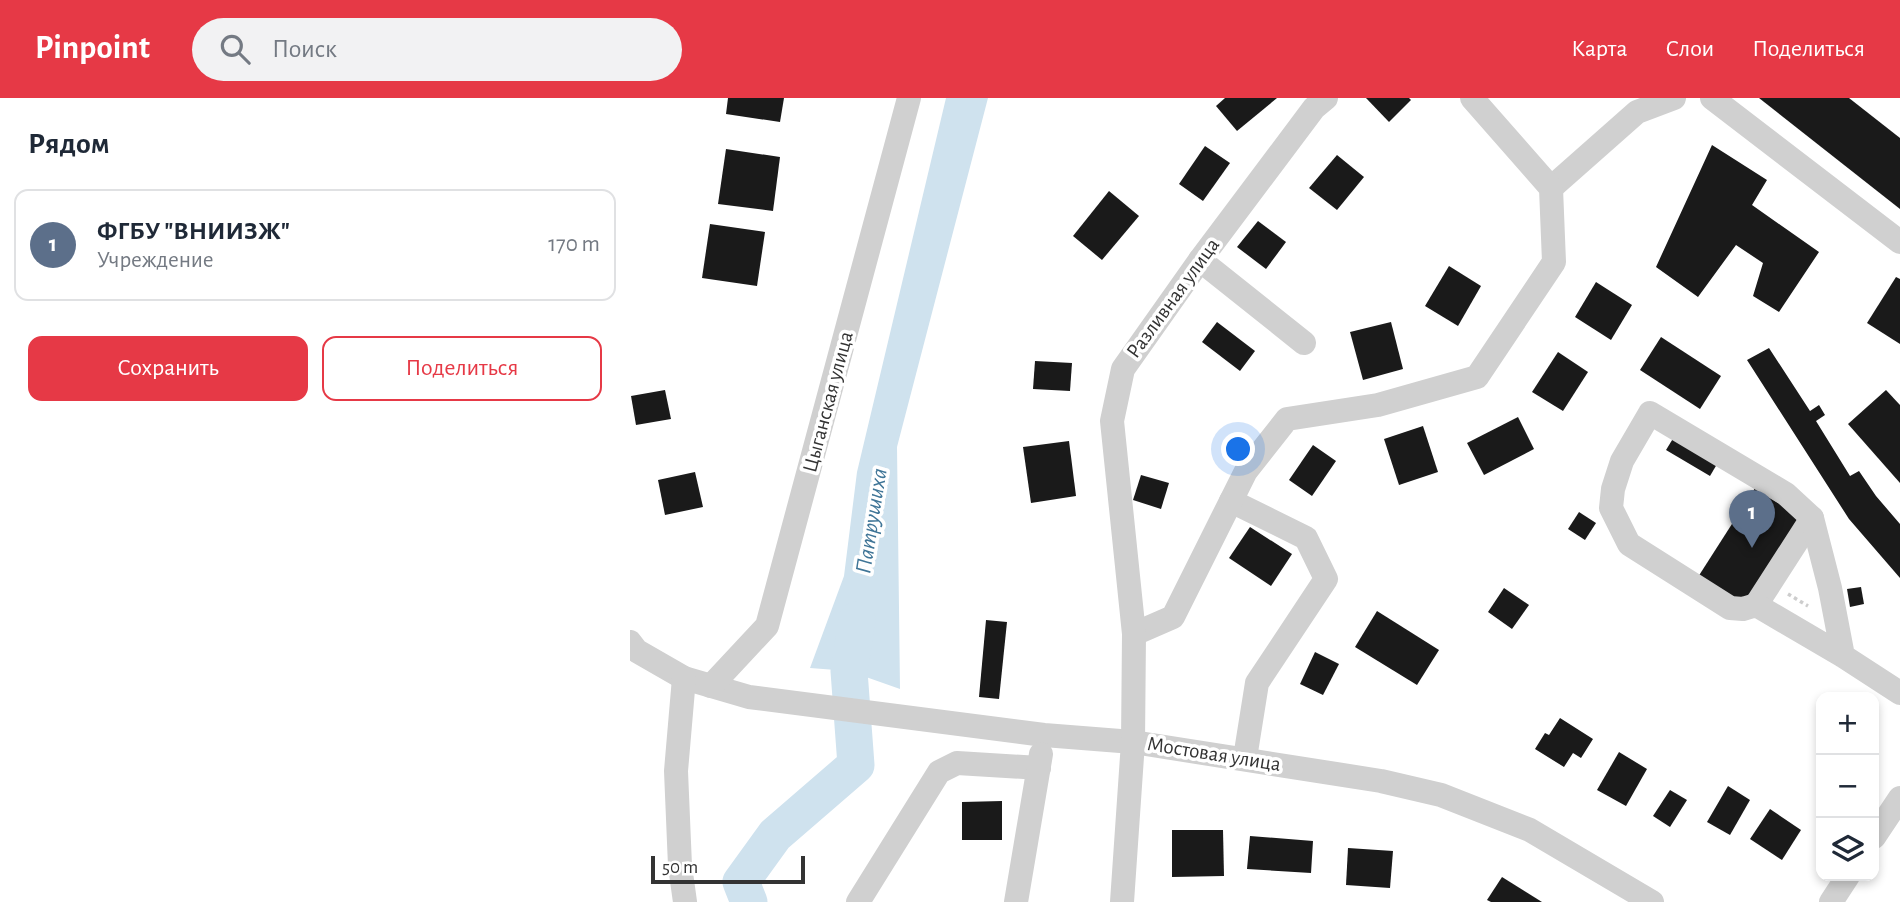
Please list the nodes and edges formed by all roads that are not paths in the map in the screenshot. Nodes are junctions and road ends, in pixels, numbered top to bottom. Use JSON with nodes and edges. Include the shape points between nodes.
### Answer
{"nodes":[{"id":1,"x":909,"y":98,"type":"edge"},
{"id":2,"x":1325,"y":98,"type":"edge"},
{"id":3,"x":1472,"y":98,"type":"edge"},
{"id":4,"x":1674,"y":98,"type":"edge"},
{"id":5,"x":1712,"y":98,"type":"edge"},
{"id":6,"x":1551,"y":188,"type":"junction"},
{"id":7,"x":1900,"y":242,"type":"edge"},
{"id":8,"x":1200,"y":260,"type":"junction"},
{"id":9,"x":1304,"y":343,"type":"dead end"},
{"id":10,"x":1231,"y":501,"type":"junction"},
{"id":11,"x":1812,"y":518,"type":"junction"},
{"id":12,"x":1756,"y":605,"type":"junction"},
{"id":13,"x":1134,"y":634,"type":"junction"},
{"id":14,"x":630,"y":642,"type":"edge"},
{"id":15,"x":1843,"y":656,"type":"junction"},
{"id":16,"x":684,"y":678,"type":"junction"},
{"id":17,"x":711,"y":686,"type":"junction"},
{"id":18,"x":1900,"y":694,"type":"edge"},
{"id":19,"x":1044,"y":735,"type":"junction"},
{"id":20,"x":1133,"y":742,"type":"junction"},
{"id":21,"x":1245,"y":758,"type":"junction"},
{"id":22,"x":1039,"y":768,"type":"junction"},
{"id":23,"x":1900,"y":798,"type":"edge"},
{"id":24,"x":1879,"y":830,"type":"edge"},
{"id":25,"x":1845,"y":881,"type":"edge"},
{"id":26,"x":685,"y":902,"type":"edge"},
{"id":27,"x":858,"y":902,"type":"edge"},
{"id":28,"x":1016,"y":902,"type":"edge"},
{"id":29,"x":1122,"y":902,"type":"edge"},
{"id":30,"x":1652,"y":902,"type":"edge"},
{"id":31,"x":1831,"y":902,"type":"edge"}],
"edges":[{"from":1,"to":17,"type":"street","name":"Цыганская улица","via":[[767,625]]},
{"from":2,"to":8,"type":"street","name":"Разливная улица"},
{"from":3,"to":6,"type":"street"},
{"from":4,"to":6,"type":"street","via":[[1637,112]]},
{"from":5,"to":7,"type":"street"},
{"from":6,"to":10,"type":"street","via":[[1555,262],[1477,377],[1378,405],[1287,419],[1246,471]]},
{"from":8,"to":9,"type":"street"},
{"from":8,"to":13,"type":"street","name":"Разливная улица","via":[[1122,369],[1112,421]]},
{"from":10,"to":13,"type":"street","via":[[1173,617]]},
{"from":10,"to":21,"type":"street","via":[[1306,538],[1326,579],[1257,683]]},
{"from":11,"to":12,"type":"street"},
{"from":11,"to":12,"type":"street","via":[[1786,494],[1650,413],[1622,461],[1613,489],[1611,508],[1629,544],[1730,608]]},
{"from":11,"to":15,"type":"street"},
{"from":12,"to":15,"type":"street"},
{"from":13,"to":20,"type":"street","name":"Разливная улица"},
{"from":14,"to":16,"type":"street","name":"Мостовая улица","via":[[637,651]]},
{"from":15,"to":18,"type":"street"},
{"from":16,"to":17,"type":"street","name":"Мостовая улица"},
{"from":16,"to":26,"type":"street","via":[[676,771]]},
{"from":17,"to":19,"type":"street","name":"Мостовая улица","via":[[749,697]]},
{"from":19,"to":20,"type":"street","name":"Мостовая улица"},
{"from":19,"to":22,"type":"street"},
{"from":20,"to":21,"type":"street","name":"Мостовая улица"},
{"from":20,"to":29,"type":"street","name":"Разливная улица"},
{"from":21,"to":30,"type":"street","name":"Мостовая улица","via":[[1381,780],[1441,795],[1530,830]]},
{"from":22,"to":27,"type":"street","via":[[957,763],[939,772]]},
{"from":22,"to":28,"type":"street"},
{"from":23,"to":24,"type":"street"},
{"from":25,"to":31,"type":"street"}]}
